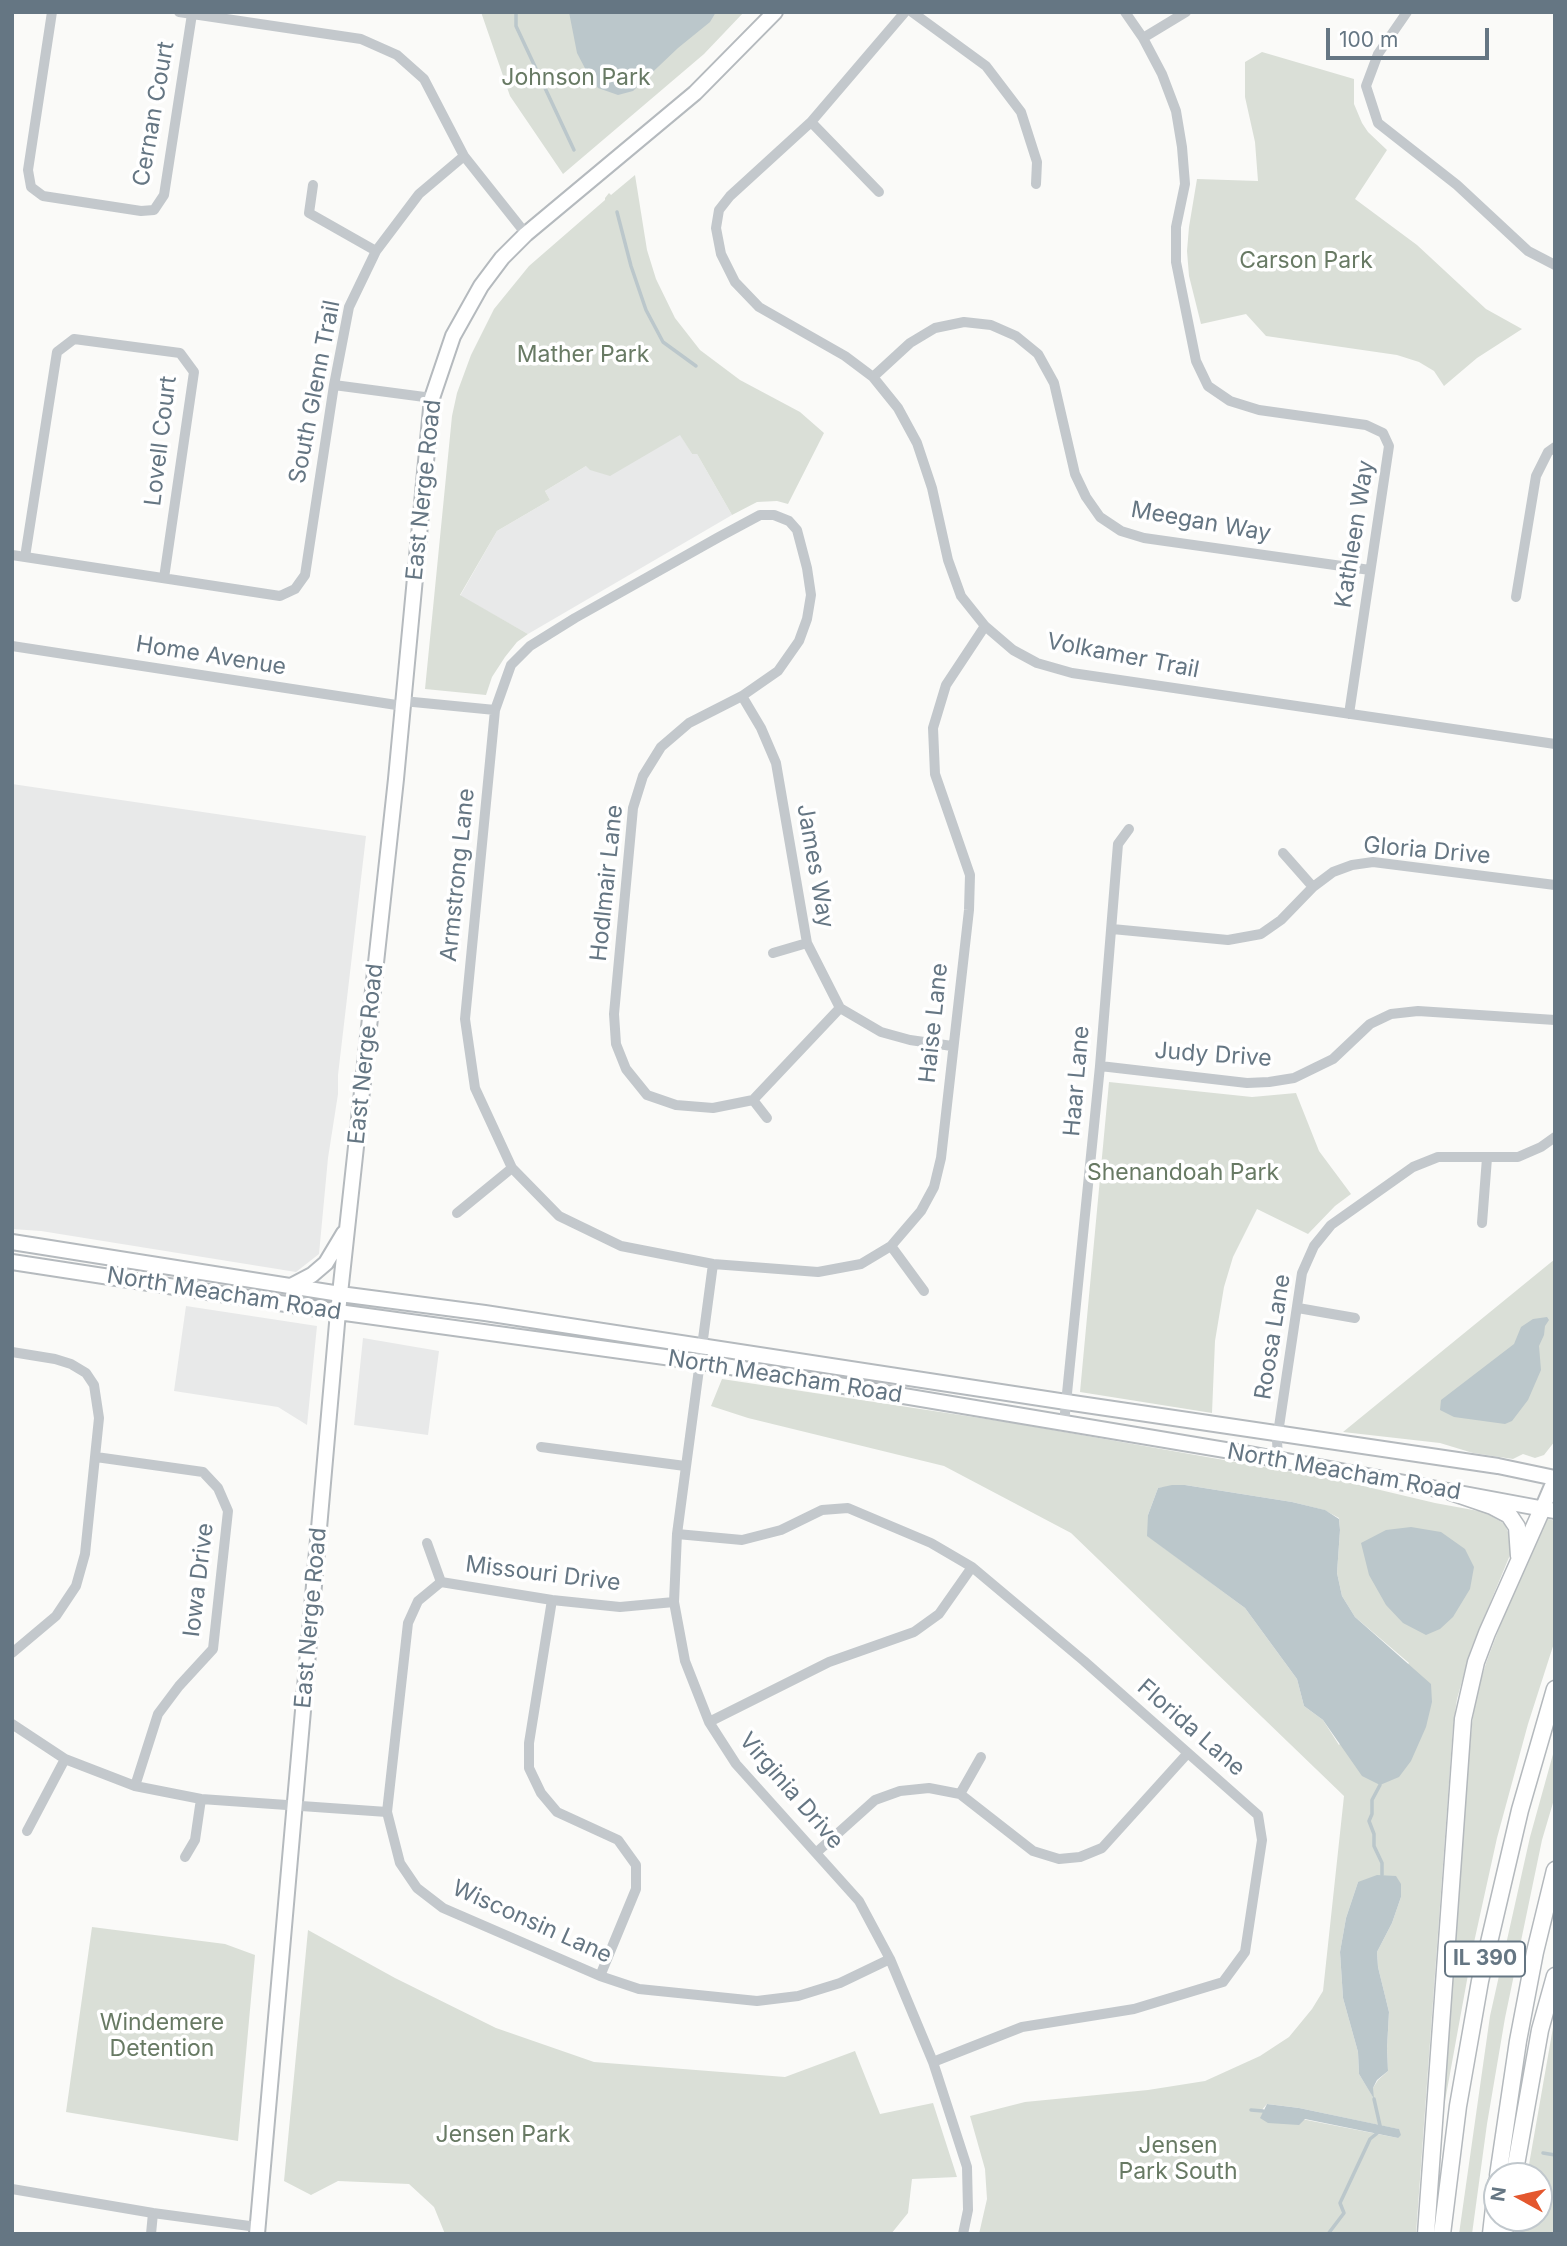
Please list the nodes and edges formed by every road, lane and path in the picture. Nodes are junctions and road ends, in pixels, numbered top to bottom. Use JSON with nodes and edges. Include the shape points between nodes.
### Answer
{"nodes":[{"id":1,"x":52,"y":12,"type":"edge"},
{"id":2,"x":179,"y":12,"type":"edge"},
{"id":3,"x":775,"y":12,"type":"edge"},
{"id":4,"x":905,"y":12,"type":"edge"},
{"id":5,"x":912,"y":12,"type":"edge"},
{"id":6,"x":1125,"y":12,"type":"edge"},
{"id":7,"x":1186,"y":12,"type":"edge"},
{"id":8,"x":1407,"y":12,"type":"edge"},
{"id":9,"x":192,"y":14,"type":"junction"},
{"id":10,"x":1143,"y":38,"type":"junction"},
{"id":11,"x":811,"y":122,"type":"junction"},
{"id":12,"x":464,"y":156,"type":"junction"},
{"id":13,"x":1036,"y":184,"type":"dead end"},
{"id":14,"x":313,"y":185,"type":"dead end"},
{"id":15,"x":880,"y":192,"type":"dead end"},
{"id":16,"x":526,"y":234,"type":"junction"},
{"id":17,"x":376,"y":251,"type":"junction"},
{"id":18,"x":1555,"y":265,"type":"edge"},
{"id":19,"x":873,"y":377,"type":"junction"},
{"id":20,"x":334,"y":385,"type":"junction"},
{"id":21,"x":432,"y":398,"type":"junction"},
{"id":22,"x":1555,"y":447,"type":"edge"},
{"id":23,"x":782,"y":517,"type":"joint"},
{"id":24,"x":12,"y":555,"type":"edge"},
{"id":25,"x":25,"y":557,"type":"junction"},
{"id":26,"x":1370,"y":570,"type":"junction"},
{"id":27,"x":164,"y":578,"type":"junction"},
{"id":28,"x":1516,"y":597,"type":"dead end"},
{"id":29,"x":985,"y":626,"type":"junction"},
{"id":30,"x":12,"y":646,"type":"edge"},
{"id":31,"x":741,"y":696,"type":"junction"},
{"id":32,"x":403,"y":704,"type":"junction"},
{"id":33,"x":495,"y":710,"type":"junction"},
{"id":34,"x":1349,"y":714,"type":"junction"},
{"id":35,"x":1555,"y":744,"type":"edge"},
{"id":36,"x":1129,"y":829,"type":"dead end"},
{"id":37,"x":1283,"y":853,"type":"dead end"},
{"id":38,"x":1555,"y":885,"type":"edge"},
{"id":39,"x":1313,"y":887,"type":"junction"},
{"id":40,"x":1112,"y":929,"type":"junction"},
{"id":41,"x":807,"y":943,"type":"junction"},
{"id":42,"x":773,"y":953,"type":"dead end"},
{"id":43,"x":841,"y":1008,"type":"junction"},
{"id":44,"x":1555,"y":1020,"type":"edge"},
{"id":45,"x":952,"y":1046,"type":"junction"},
{"id":46,"x":1100,"y":1066,"type":"junction"},
{"id":47,"x":753,"y":1100,"type":"junction"},
{"id":48,"x":767,"y":1118,"type":"dead end"},
{"id":49,"x":1555,"y":1137,"type":"edge"},
{"id":50,"x":1487,"y":1158,"type":"junction"},
{"id":51,"x":512,"y":1168,"type":"junction"},
{"id":52,"x":457,"y":1213,"type":"dead end"},
{"id":53,"x":1482,"y":1223,"type":"dead end"},
{"id":54,"x":347,"y":1228,"type":"junction"},
{"id":55,"x":12,"y":1242,"type":"edge"},
{"id":56,"x":891,"y":1246,"type":"junction"},
{"id":57,"x":12,"y":1262,"type":"edge"},
{"id":58,"x":713,"y":1264,"type":"junction"},
{"id":59,"x":291,"y":1286,"type":"junction"},
{"id":60,"x":924,"y":1291,"type":"dead end"},
{"id":61,"x":340,"y":1294,"type":"junction"},
{"id":62,"x":1298,"y":1308,"type":"junction"},
{"id":63,"x":338,"y":1312,"type":"junction"},
{"id":64,"x":1355,"y":1318,"type":"dead end"},
{"id":65,"x":702,"y":1345,"type":"junction"},
{"id":66,"x":12,"y":1352,"type":"edge"},
{"id":67,"x":701,"y":1362,"type":"junction"},
{"id":68,"x":1066,"y":1402,"type":"junction"},
{"id":69,"x":1064,"y":1423,"type":"junction"},
{"id":70,"x":1279,"y":1433,"type":"junction"},
{"id":71,"x":541,"y":1447,"type":"dead end"},
{"id":72,"x":96,"y":1457,"type":"junction"},
{"id":73,"x":1278,"y":1460,"type":"junction"},
{"id":74,"x":685,"y":1466,"type":"junction"},
{"id":75,"x":1555,"y":1478,"type":"edge"},
{"id":76,"x":1451,"y":1492,"type":"junction"},
{"id":77,"x":1549,"y":1509,"type":"edge"},
{"id":78,"x":677,"y":1534,"type":"junction"},
{"id":79,"x":427,"y":1543,"type":"dead end"},
{"id":80,"x":1518,"y":1562,"type":"junction"},
{"id":81,"x":972,"y":1567,"type":"junction"},
{"id":82,"x":441,"y":1582,"type":"junction"},
{"id":83,"x":552,"y":1600,"type":"junction"},
{"id":84,"x":674,"y":1602,"type":"junction"},
{"id":85,"x":12,"y":1653,"type":"edge"},
{"id":86,"x":1555,"y":1689,"type":"edge"},
{"id":87,"x":709,"y":1722,"type":"junction"},
{"id":88,"x":12,"y":1724,"type":"edge"},
{"id":89,"x":1187,"y":1754,"type":"junction"},
{"id":90,"x":981,"y":1758,"type":"dead end"},
{"id":91,"x":65,"y":1759,"type":"junction"},
{"id":92,"x":135,"y":1786,"type":"junction"},
{"id":93,"x":960,"y":1794,"type":"junction"},
{"id":94,"x":201,"y":1799,"type":"junction"},
{"id":95,"x":294,"y":1807,"type":"junction"},
{"id":96,"x":387,"y":1812,"type":"junction"},
{"id":97,"x":27,"y":1831,"type":"dead end"},
{"id":98,"x":817,"y":1852,"type":"junction"},
{"id":99,"x":185,"y":1857,"type":"dead end"},
{"id":100,"x":1555,"y":1870,"type":"edge"},
{"id":101,"x":890,"y":1959,"type":"junction"},
{"id":102,"x":600,"y":1976,"type":"junction"},
{"id":103,"x":1555,"y":1976,"type":"edge"},
{"id":104,"x":933,"y":2062,"type":"junction"},
{"id":105,"x":1500,"y":2162,"type":"edge"},
{"id":106,"x":1516,"y":2162,"type":"edge"},
{"id":107,"x":12,"y":2189,"type":"edge"},
{"id":108,"x":153,"y":2213,"type":"junction"},
{"id":109,"x":257,"y":2231,"type":"edge"},
{"id":110,"x":151,"y":2234,"type":"edge"},
{"id":111,"x":963,"y":2234,"type":"edge"},
{"id":112,"x":1426,"y":2234,"type":"edge"},
{"id":113,"x":1443,"y":2234,"type":"edge"}],
"edges":[{"from":1,"to":9,"type":"street","name":"Cernan Court","via":[[28,170],[31,187],[43,196],[141,211],[154,210],[164,195]]},
{"from":2,"to":9,"type":"street"},
{"from":3,"to":16,"type":"main road","name":"East Nerge Road","via":[[695,93]]},
{"from":4,"to":11,"type":"street"},
{"from":5,"to":13,"type":"street","via":[[986,66],[1021,112],[1037,162]]},
{"from":6,"to":10,"type":"street","name":"Kathleen Way"},
{"from":7,"to":10,"type":"street"},
{"from":8,"to":18,"type":"street","via":[[1378,54],[1366,86],[1378,123],[1457,185],[1528,251]]},
{"from":9,"to":12,"type":"street","via":[[361,39],[397,55],[424,79]]},
{"from":10,"to":26,"type":"street","name":"Kathleen Way","via":[[1167,87],[1182,147],[1185,184],[1176,227],[1176,262],[1196,361],[1208,386],[1230,401],[1259,410],[1366,425],[1383,433],[1389,446]]},
{"from":11,"to":15,"type":"street"},
{"from":11,"to":19,"type":"street","name":"Volkamer Trail","via":[[719,210],[716,228],[721,254],[735,282],[759,307]]},
{"from":12,"to":16,"type":"street"},
{"from":12,"to":17,"type":"street","name":"South Glenn Trail","via":[[419,194]]},
{"from":14,"to":17,"type":"street","via":[[309,212]]},
{"from":16,"to":21,"type":"main road","name":"East Nerge Road","via":[[481,286],[453,336]]},
{"from":17,"to":20,"type":"street","name":"South Glenn Trail","via":[[349,307]]},
{"from":19,"to":26,"type":"street","name":"Meegan Way","via":[[910,343],[935,328],[964,322],[991,325],[1016,336],[1038,354],[1054,383],[1080,485],[1100,517],[1121,531]]},
{"from":19,"to":29,"type":"street","name":"Volkamer Trail","via":[[898,408],[917,443],[961,596]]},
{"from":20,"to":21,"type":"street"},
{"from":20,"to":27,"type":"street","name":"South Glenn Trail","via":[[305,575],[295,589],[280,596]]},
{"from":21,"to":32,"type":"main road","name":"East Nerge Road"},
{"from":22,"to":28,"type":"street","via":[[1535,476]]},
{"from":23,"to":31,"type":"street","name":"Hodlmair Lane","via":[[797,530],[807,568],[811,595],[807,619],[778,671]]},
{"from":23,"to":33,"type":"street","name":"Armstrong Lane","via":[[761,515],[729,531],[530,646],[511,665]]},
{"from":24,"to":25,"type":"street"},
{"from":25,"to":27,"type":"street"},
{"from":25,"to":27,"type":"street","name":"Lovell Court","via":[[57,352],[74,339],[180,353],[194,372]]},
{"from":26,"to":34,"type":"street","name":"Kathleen Way"},
{"from":29,"to":34,"type":"street","name":"Volkamer Trail","via":[[1037,663],[1072,673]]},
{"from":29,"to":45,"type":"street","name":"Haise Lane","via":[[946,685],[933,728],[935,774],[970,875]]},
{"from":30,"to":32,"type":"street","name":"Home Avenue"},
{"from":31,"to":41,"type":"street","name":"James Way","via":[[776,763]]},
{"from":31,"to":47,"type":"street","name":"Hodlmair Lane","via":[[690,723],[661,747],[643,776],[634,808],[614,1014],[626,1069],[647,1096],[676,1105],[713,1108]]},
{"from":32,"to":33,"type":"street","name":"Home Avenue"},
{"from":32,"to":54,"type":"main road","name":"East Nerge Road"},
{"from":33,"to":51,"type":"street","name":"Armstrong Lane","via":[[465,1019],[475,1088]]},
{"from":34,"to":35,"type":"street","name":"Volkamer Trail"},
{"from":36,"to":40,"type":"street","name":"Haar Lane","via":[[1118,844]]},
{"from":37,"to":39,"type":"street"},
{"from":38,"to":39,"type":"street","name":"Gloria Drive","via":[[1373,862],[1333,872]]},
{"from":39,"to":40,"type":"street","name":"Gloria Drive","via":[[1261,934],[1228,940]]},
{"from":40,"to":46,"type":"street","name":"Haar Lane"},
{"from":41,"to":42,"type":"street"},
{"from":41,"to":43,"type":"street","name":"James Way"},
{"from":43,"to":45,"type":"street","via":[[881,1032]]},
{"from":43,"to":47,"type":"street"},
{"from":44,"to":46,"type":"street","name":"Judy Drive","via":[[1418,1011],[1391,1014],[1370,1024],[1332,1059],[1294,1078],[1269,1082]]},
{"from":45,"to":56,"type":"street","name":"Haise Lane","via":[[934,1186],[921,1211]]},
{"from":46,"to":68,"type":"street","name":"Haar Lane"},
{"from":47,"to":48,"type":"street"},
{"from":49,"to":50,"type":"street","name":"Roosa Lane","via":[[1518,1157]]},
{"from":50,"to":53,"type":"street"},
{"from":50,"to":62,"type":"street","name":"Roosa Lane","via":[[1438,1157],[1413,1167],[1331,1224],[1302,1273]]},
{"from":51,"to":52,"type":"street"},
{"from":51,"to":58,"type":"street","name":"Armstrong Lane","via":[[559,1216],[621,1246]]},
{"from":54,"to":59,"type":"main road","via":[[326,1263]]},
{"from":54,"to":61,"type":"main road","name":"East Nerge Road"},
{"from":55,"to":59,"type":"main road","name":"North Meacham Road"},
{"from":56,"to":58,"type":"street","name":"Haise Lane","via":[[861,1264],[818,1272]]},
{"from":56,"to":60,"type":"street"},
{"from":57,"to":63,"type":"main road","name":"North Meacham Road"},
{"from":58,"to":65,"type":"street","name":"Virginia Drive"},
{"from":59,"to":61,"type":"main road","name":"North Meacham Road"},
{"from":61,"to":63,"type":"main road","name":"East Nerge Road"},
{"from":61,"to":65,"type":"main road","name":"North Meacham Road"},
{"from":62,"to":64,"type":"street"},
{"from":62,"to":70,"type":"street","name":"Roosa Lane"},
{"from":63,"to":67,"type":"main road","name":"North Meacham Road"},
{"from":63,"to":95,"type":"main road","name":"East Nerge Road"},
{"from":65,"to":67,"type":"street","name":"Virginia Drive"},
{"from":65,"to":68,"type":"main road","name":"North Meacham Road"},
{"from":66,"to":72,"type":"street","via":[[55,1359],[86,1373],[98,1401]]},
{"from":67,"to":69,"type":"main road","name":"North Meacham Road"},
{"from":67,"to":74,"type":"street","name":"Virginia Drive"},
{"from":68,"to":69,"type":"street","name":"Haar Lane"},
{"from":68,"to":70,"type":"main road","name":"North Meacham Road"},
{"from":69,"to":73,"type":"main road","name":"North Meacham Road"},
{"from":70,"to":73,"type":"street","name":"Roosa Lane"},
{"from":70,"to":75,"type":"main road","name":"North Meacham Road"},
{"from":71,"to":74,"type":"street"},
{"from":72,"to":85,"type":"street","via":[[85,1554],[76,1586],[56,1616]]},
{"from":72,"to":92,"type":"street","name":"Iowa Drive","via":[[203,1472],[218,1488],[228,1511],[213,1649],[158,1714]]},
{"from":73,"to":76,"type":"main road","name":"North Meacham Road"},
{"from":74,"to":78,"type":"street","name":"Virginia Drive"},
{"from":75,"to":77,"type":"main road"},
{"from":76,"to":77,"type":"main road","name":"North Meacham Road"},
{"from":76,"to":80,"type":"highway","via":[[1509,1515],[1517,1527]]},
{"from":77,"to":80,"type":"highway"},
{"from":78,"to":81,"type":"street","name":"Florida Lane","via":[[741,1541],[781,1530],[822,1510],[848,1508],[931,1543]]},
{"from":78,"to":84,"type":"street","name":"Virginia Drive"},
{"from":79,"to":82,"type":"street"},
{"from":80,"to":112,"type":"highway","via":[[1476,1662],[1462,1718]]},
{"from":81,"to":87,"type":"street","via":[[939,1614],[914,1632],[829,1662]]},
{"from":81,"to":89,"type":"street","name":"Florida Lane"},
{"from":82,"to":83,"type":"street","name":"Missouri Drive"},
{"from":82,"to":96,"type":"street","name":"Missouri Drive","via":[[418,1601],[408,1623]]},
{"from":83,"to":84,"type":"street","name":"Missouri Drive","via":[[620,1607]]},
{"from":83,"to":102,"type":"street","via":[[528,1743],[529,1768],[557,1812],[618,1840],[636,1865],[636,1889]]},
{"from":84,"to":87,"type":"street","name":"Virginia Drive","via":[[685,1661]]},
{"from":86,"to":113,"type":"highway","number":"IL 390","via":[[1520,1810],[1480,1981],[1458,2106]]},
{"from":87,"to":98,"type":"street","name":"Virginia Drive","via":[[736,1765]]},
{"from":88,"to":91,"type":"street"},
{"from":89,"to":93,"type":"street","via":[[1102,1847],[1080,1857],[1059,1859],[1033,1852]]},
{"from":89,"to":104,"type":"street","name":"Florida Lane","via":[[1258,1815],[1262,1840],[1245,1952],[1223,1982],[1134,2010],[1022,2027]]},
{"from":90,"to":93,"type":"street"},
{"from":91,"to":92,"type":"street"},
{"from":91,"to":97,"type":"street"},
{"from":92,"to":94,"type":"street"},
{"from":93,"to":98,"type":"street","via":[[929,1788],[875,1800]]},
{"from":94,"to":95,"type":"street"},
{"from":94,"to":99,"type":"street","via":[[195,1840]]},
{"from":95,"to":96,"type":"street"},
{"from":95,"to":109,"type":"main road","name":"East Nerge Road"},
{"from":96,"to":102,"type":"street","name":"Wisconsin Lane","via":[[400,1863],[425,1895],[464,1918]]},
{"from":98,"to":101,"type":"street","name":"Virginia Drive","via":[[859,1901]]},
{"from":100,"to":105,"type":"highway","number":"IL 390","via":[[1518,2041]]},
{"from":101,"to":102,"type":"street","name":"Wisconsin Lane","via":[[840,1983],[798,1996],[757,2001],[639,1989]]},
{"from":101,"to":104,"type":"street","name":"Virginia Drive"},
{"from":103,"to":106,"type":"highway","via":[[1540,2030]]},
{"from":104,"to":111,"type":"street","name":"Virginia Drive","via":[[967,2166],[968,2210]]},
{"from":107,"to":108,"type":"street"},
{"from":108,"to":109,"type":"street"},
{"from":108,"to":110,"type":"street"}]}
